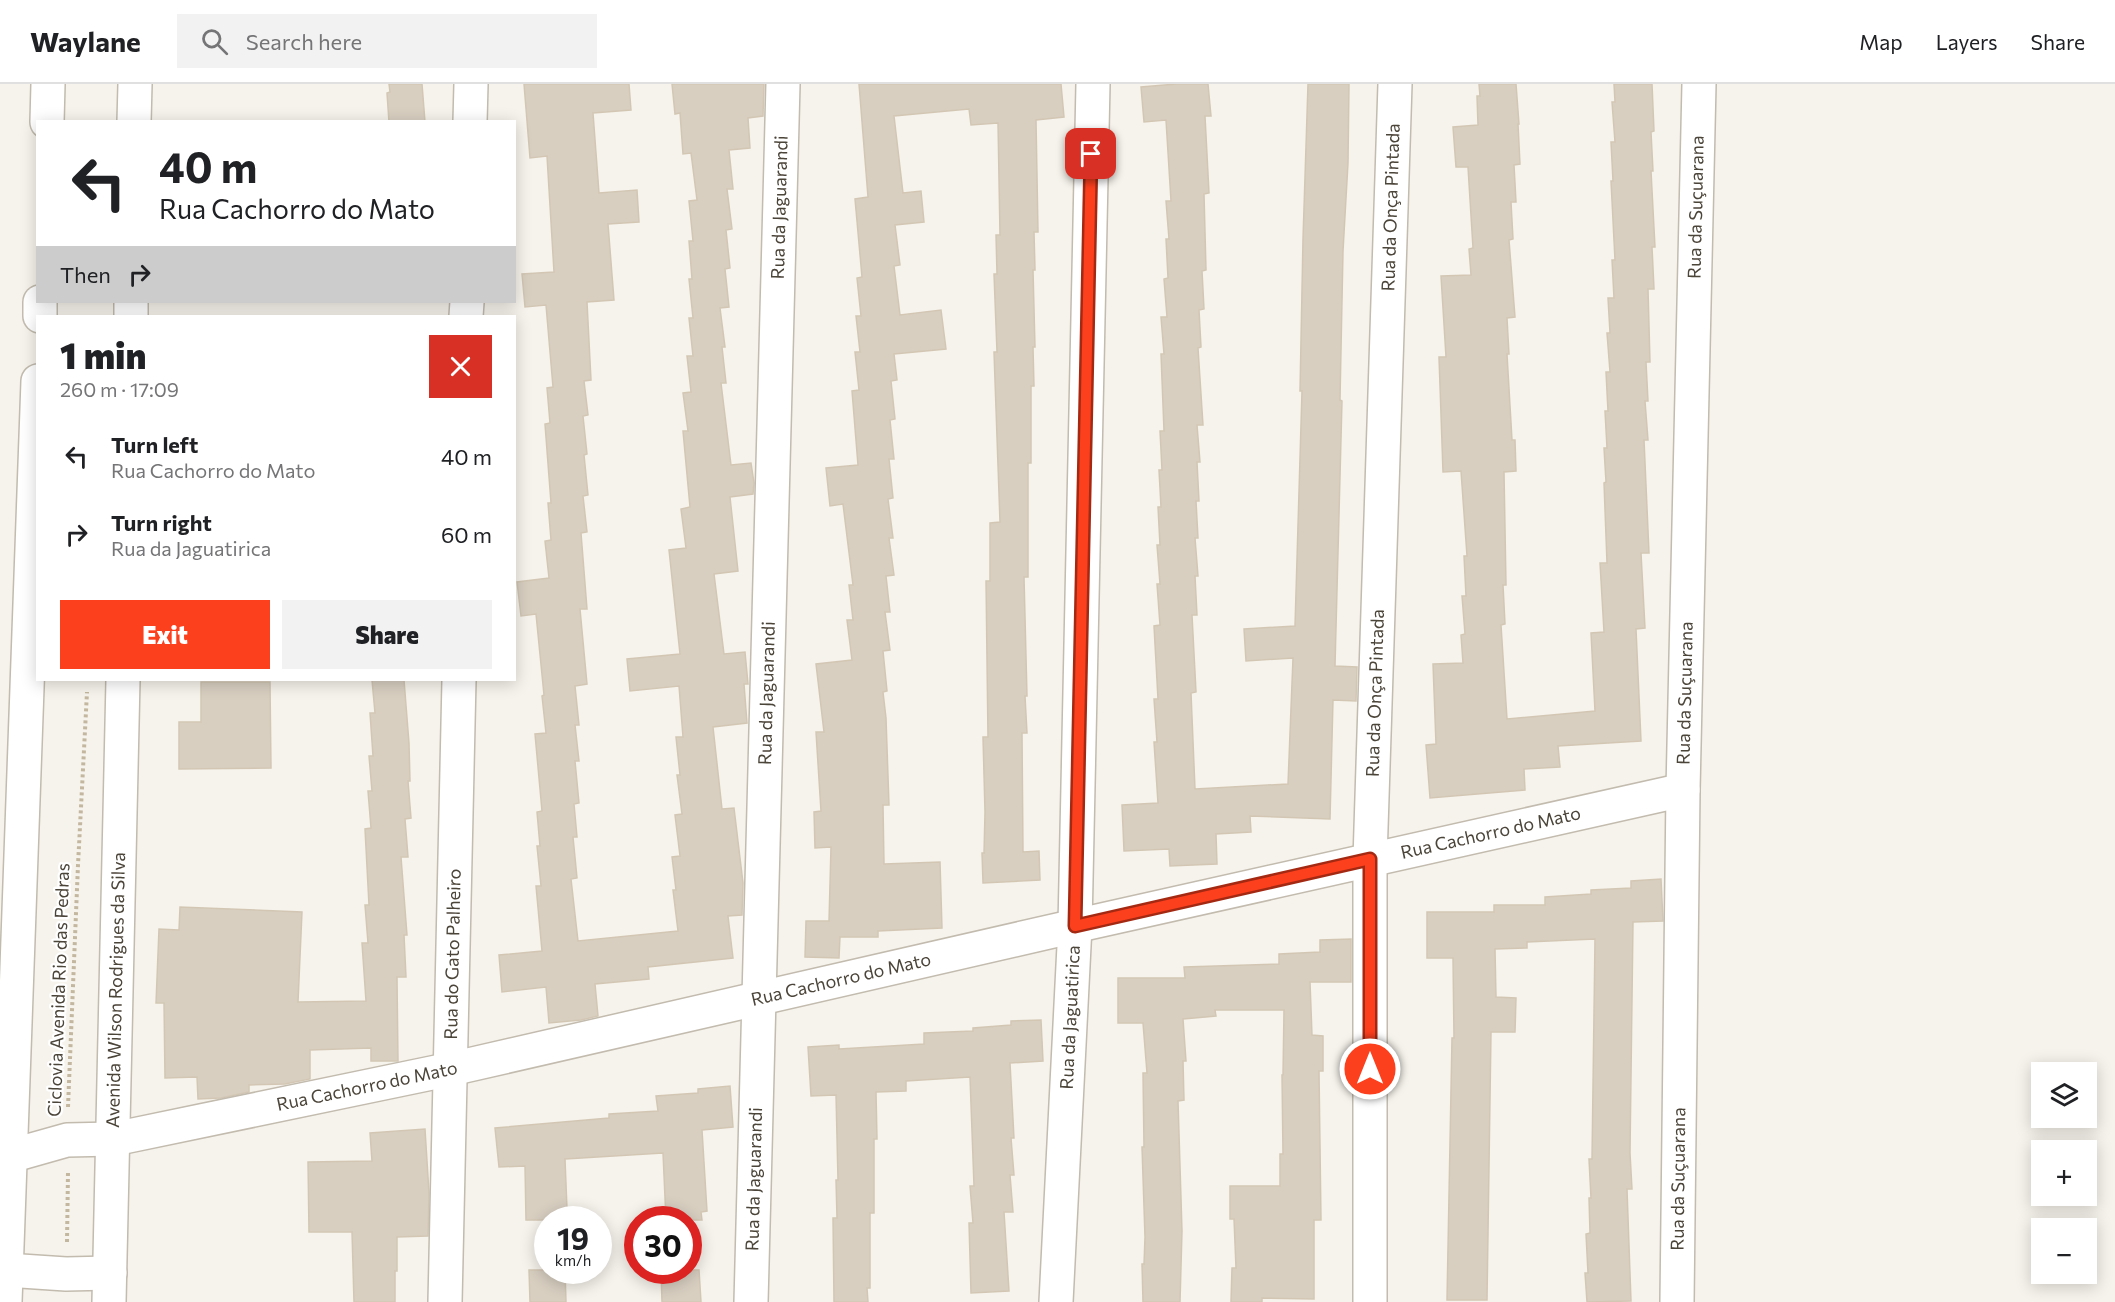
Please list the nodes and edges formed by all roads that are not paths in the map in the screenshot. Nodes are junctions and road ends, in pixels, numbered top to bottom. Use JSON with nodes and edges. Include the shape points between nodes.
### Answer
{"nodes":[{"id":1,"x":48,"y":84,"type":"edge"},
{"id":2,"x":135,"y":84,"type":"edge"},
{"id":3,"x":471,"y":84,"type":"edge"},
{"id":4,"x":783,"y":84,"type":"edge"},
{"id":5,"x":1093,"y":84,"type":"edge"},
{"id":6,"x":1395,"y":84,"type":"edge"},
{"id":7,"x":1699,"y":84,"type":"edge"},
{"id":8,"x":47,"y":120,"type":"edge"},
{"id":9,"x":134,"y":120,"type":"edge"},
{"id":10,"x":470,"y":120,"type":"edge"},
{"id":11,"x":36,"y":428,"type":"edge"},
{"id":12,"x":123,"y":681,"type":"edge"},
{"id":13,"x":459,"y":681,"type":"edge"},
{"id":14,"x":1683,"y":790,"type":"junction"},
{"id":15,"x":1370,"y":859,"type":"junction"},
{"id":16,"x":1075,"y":926,"type":"junction"},
{"id":17,"x":760,"y":998,"type":"junction"},
{"id":18,"x":451,"y":1069,"type":"junction"},
{"id":19,"x":114,"y":1139,"type":"junction"},
{"id":20,"x":5,"y":1158,"type":"edge"},
{"id":21,"x":6,"y":1270,"type":"junction"},
{"id":22,"x":110,"y":1288,"type":"edge"},
{"id":23,"x":5,"y":1302,"type":"edge"},
{"id":24,"x":445,"y":1302,"type":"edge"},
{"id":25,"x":751,"y":1302,"type":"edge"},
{"id":26,"x":1056,"y":1302,"type":"edge"},
{"id":27,"x":1370,"y":1302,"type":"edge"},
{"id":28,"x":1677,"y":1302,"type":"edge"}],
"edges":[{"from":1,"to":8,"type":"street"},
{"from":2,"to":9,"type":"street"},
{"from":3,"to":10,"type":"street"},
{"from":4,"to":17,"type":"street","name":"Rua da Jaguarandi"},
{"from":5,"to":16,"type":"street","name":"Rua da Jaguatirica"},
{"from":6,"to":15,"type":"street","name":"Rua da Onça Pintada"},
{"from":7,"to":14,"type":"street","name":"Rua da Suçuarana"},
{"from":11,"to":20,"type":"street"},
{"from":12,"to":19,"type":"street","name":"Avenida Wilson Rodrigues da Silva"},
{"from":13,"to":18,"type":"street","name":"Rua do Gato Palheiro"},
{"from":14,"to":15,"type":"street","name":"Rua Cachorro do Mato"},
{"from":14,"to":28,"type":"street","name":"Rua da Suçuarana"},
{"from":15,"to":16,"type":"street","name":"Rua Cachorro do Mato"},
{"from":15,"to":27,"type":"street","name":"Rua da Onça Pintada"},
{"from":16,"to":17,"type":"street","name":"Rua Cachorro do Mato"},
{"from":16,"to":26,"type":"street","name":"Rua da Jaguatirica"},
{"from":17,"to":18,"type":"street","name":"Rua Cachorro do Mato"},
{"from":17,"to":25,"type":"street","name":"Rua da Jaguarandi"},
{"from":18,"to":19,"type":"street","name":"Rua Cachorro do Mato"},
{"from":18,"to":24,"type":"street","name":"Rua do Gato Palheiro"},
{"from":19,"to":20,"type":"street","name":"Rua Cachorro do Mato","via":[[67,1140]]},
{"from":19,"to":22,"type":"street","name":"Avenida Wilson Rodrigues da Silva"},
{"from":20,"to":21,"type":"street"},
{"from":21,"to":22,"type":"street","via":[[66,1274]]},
{"from":21,"to":23,"type":"street"}]}
